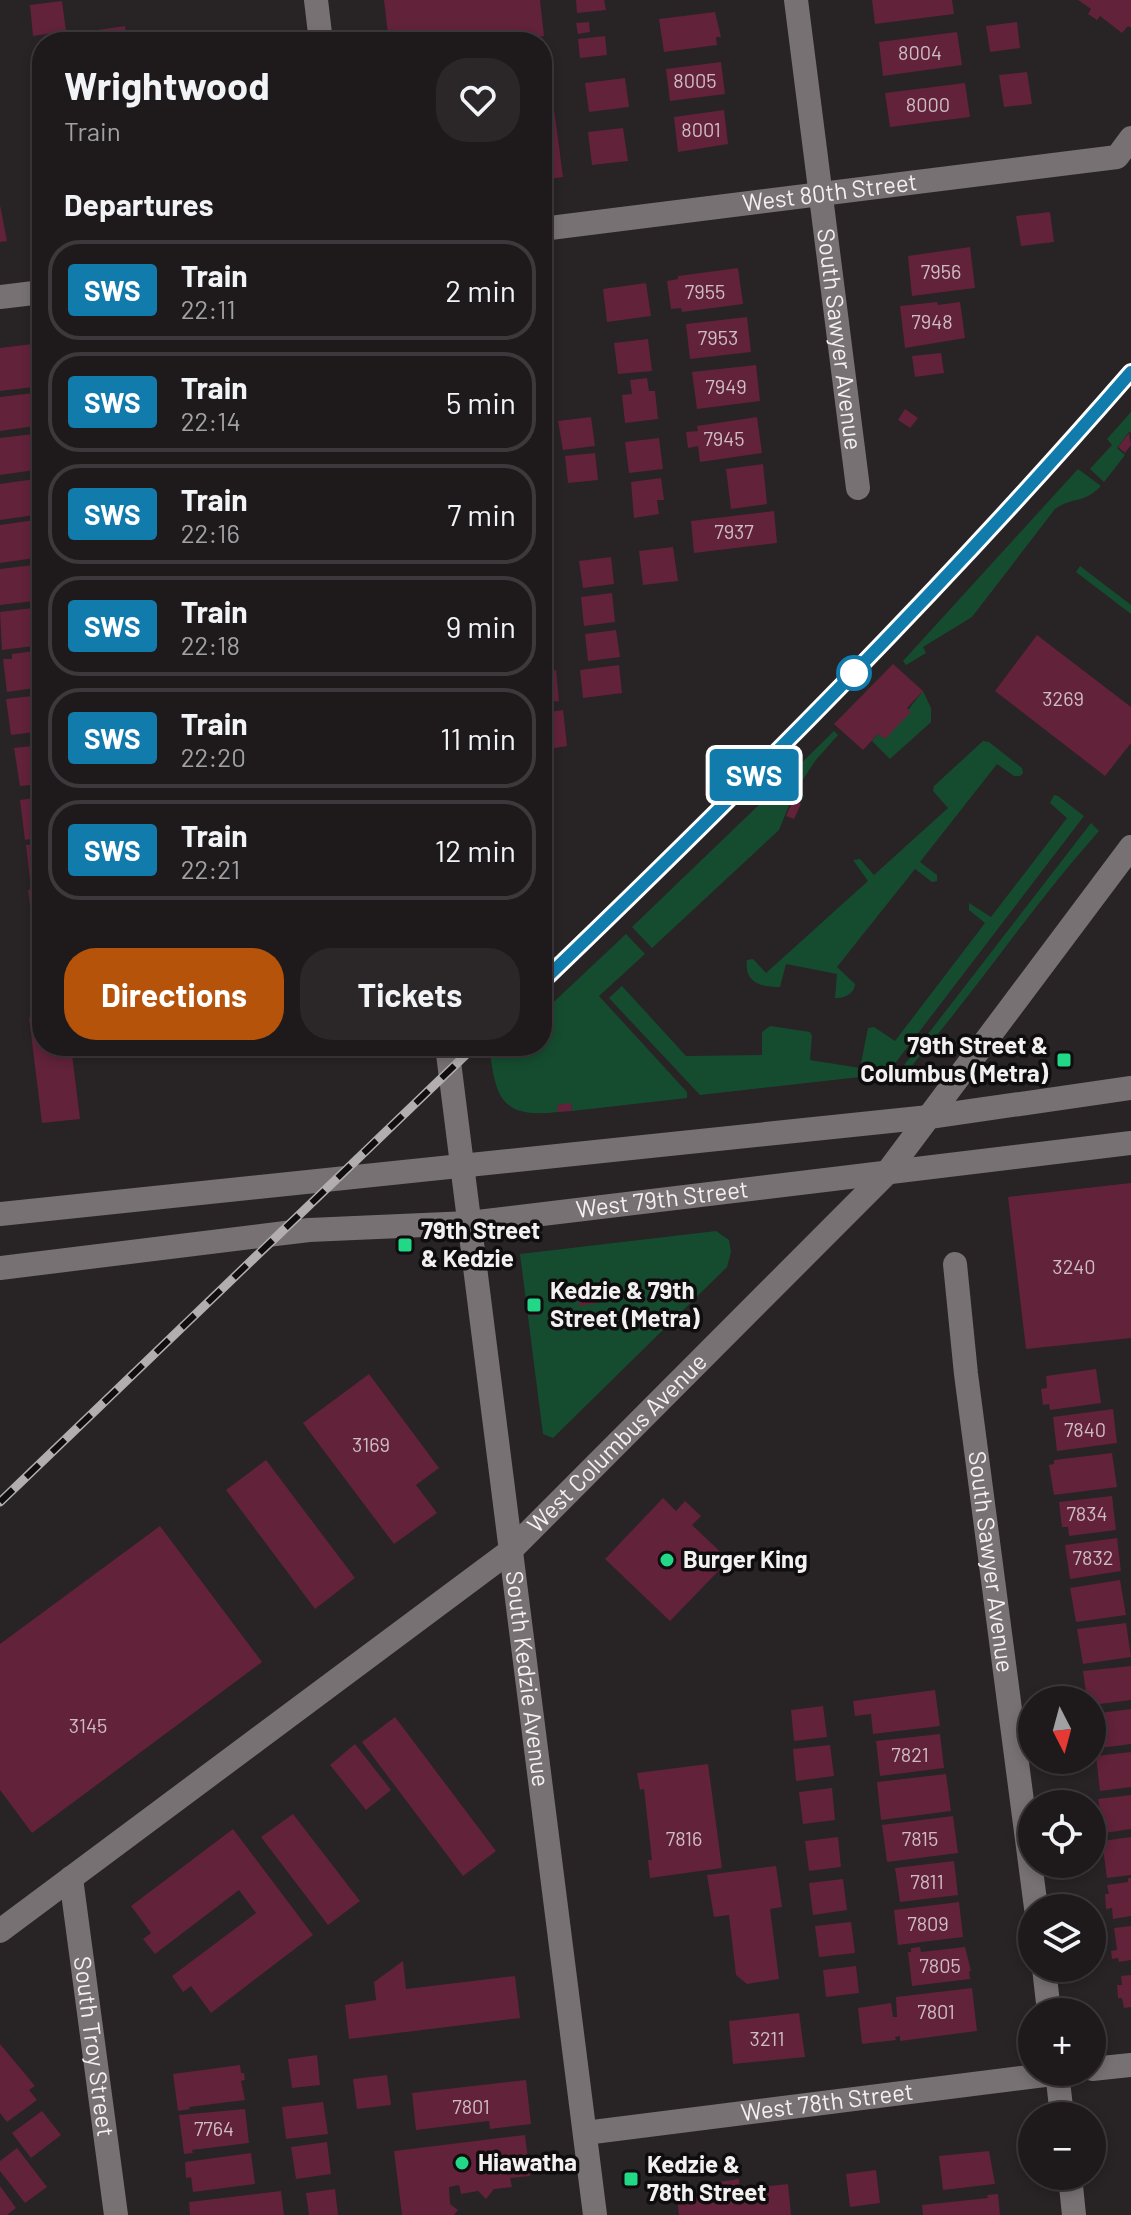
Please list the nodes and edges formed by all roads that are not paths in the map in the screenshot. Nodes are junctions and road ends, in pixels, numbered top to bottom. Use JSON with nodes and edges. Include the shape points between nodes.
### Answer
{"nodes":[{"id":1,"x":316,"y":0,"type":"edge"},
{"id":2,"x":796,"y":0,"type":"edge"},
{"id":3,"x":320,"y":32,"type":"edge"},
{"id":4,"x":1124,"y":147,"type":"edge"},
{"id":5,"x":822,"y":194,"type":"junction"},
{"id":6,"x":552,"y":228,"type":"edge"},
{"id":7,"x":32,"y":293,"type":"edge"},
{"id":8,"x":0,"y":297,"type":"edge"},
{"id":9,"x":858,"y":488,"type":"dead end"},
{"id":10,"x":1131,"y":847,"type":"edge"},
{"id":11,"x":448,"y":1056,"type":"edge"},
{"id":12,"x":1131,"y":1088,"type":"edge"},
{"id":13,"x":929,"y":1117,"type":"junction"},
{"id":14,"x":1131,"y":1143,"type":"edge"},
{"id":15,"x":462,"y":1166,"type":"junction"},
{"id":16,"x":886,"y":1174,"type":"junction"},
{"id":17,"x":0,"y":1214,"type":"edge"},
{"id":18,"x":469,"y":1223,"type":"junction"},
{"id":19,"x":955,"y":1264,"type":"dead end"},
{"id":20,"x":0,"y":1268,"type":"edge"},
{"id":21,"x":510,"y":1551,"type":"junction"},
{"id":22,"x":71,"y":1878,"type":"junction"},
{"id":23,"x":1034,"y":1894,"type":"edge"},
{"id":24,"x":0,"y":1931,"type":"edge"},
{"id":25,"x":1131,"y":2065,"type":"edge"},
{"id":26,"x":1106,"y":2068,"type":"edge"},
{"id":27,"x":1018,"y":2078,"type":"edge"},
{"id":28,"x":585,"y":2133,"type":"junction"},
{"id":29,"x":1071,"y":2190,"type":"edge"},
{"id":30,"x":116,"y":2215,"type":"edge"},
{"id":31,"x":595,"y":2215,"type":"edge"},
{"id":32,"x":1074,"y":2215,"type":"edge"}],
"edges":[{"from":1,"to":3,"type":"main road"},
{"from":2,"to":5,"type":"main road","name":"South Sawyer Avenue"},
{"from":4,"to":5,"type":"main road","name":"West 80th Street"},
{"from":5,"to":6,"type":"main road","name":"West 80th Street"},
{"from":5,"to":9,"type":"main road","name":"South Sawyer Avenue"},
{"from":7,"to":8,"type":"main road"},
{"from":10,"to":13,"type":"main road","name":"West Columbus Avenue"},
{"from":11,"to":15,"type":"main road","name":"South Kedzie Avenue"},
{"from":12,"to":13,"type":"main road"},
{"from":13,"to":15,"type":"main road"},
{"from":13,"to":16,"type":"main road","name":"West Columbus Avenue"},
{"from":14,"to":16,"type":"main road","name":"West 79th Street"},
{"from":15,"to":17,"type":"main road"},
{"from":15,"to":18,"type":"main road","name":"South Kedzie Avenue"},
{"from":16,"to":18,"type":"main road","name":"West 79th Street"},
{"from":16,"to":21,"type":"main road","name":"West Columbus Avenue"},
{"from":18,"to":20,"type":"main road","name":"West 79th Street","via":[[309,1230]]},
{"from":18,"to":21,"type":"main road","name":"South Kedzie Avenue"},
{"from":19,"to":23,"type":"main road","name":"South Sawyer Avenue"},
{"from":21,"to":22,"type":"main road","name":"West Columbus Avenue"},
{"from":21,"to":28,"type":"main road","name":"South Kedzie Avenue"},
{"from":22,"to":24,"type":"main road","name":"West Columbus Avenue"},
{"from":22,"to":30,"type":"main road","name":"South Troy Street"},
{"from":25,"to":26,"type":"main road"},
{"from":27,"to":28,"type":"main road","name":"West 78th Street"},
{"from":28,"to":31,"type":"main road","name":"South Kedzie Avenue"},
{"from":29,"to":32,"type":"main road"}]}
